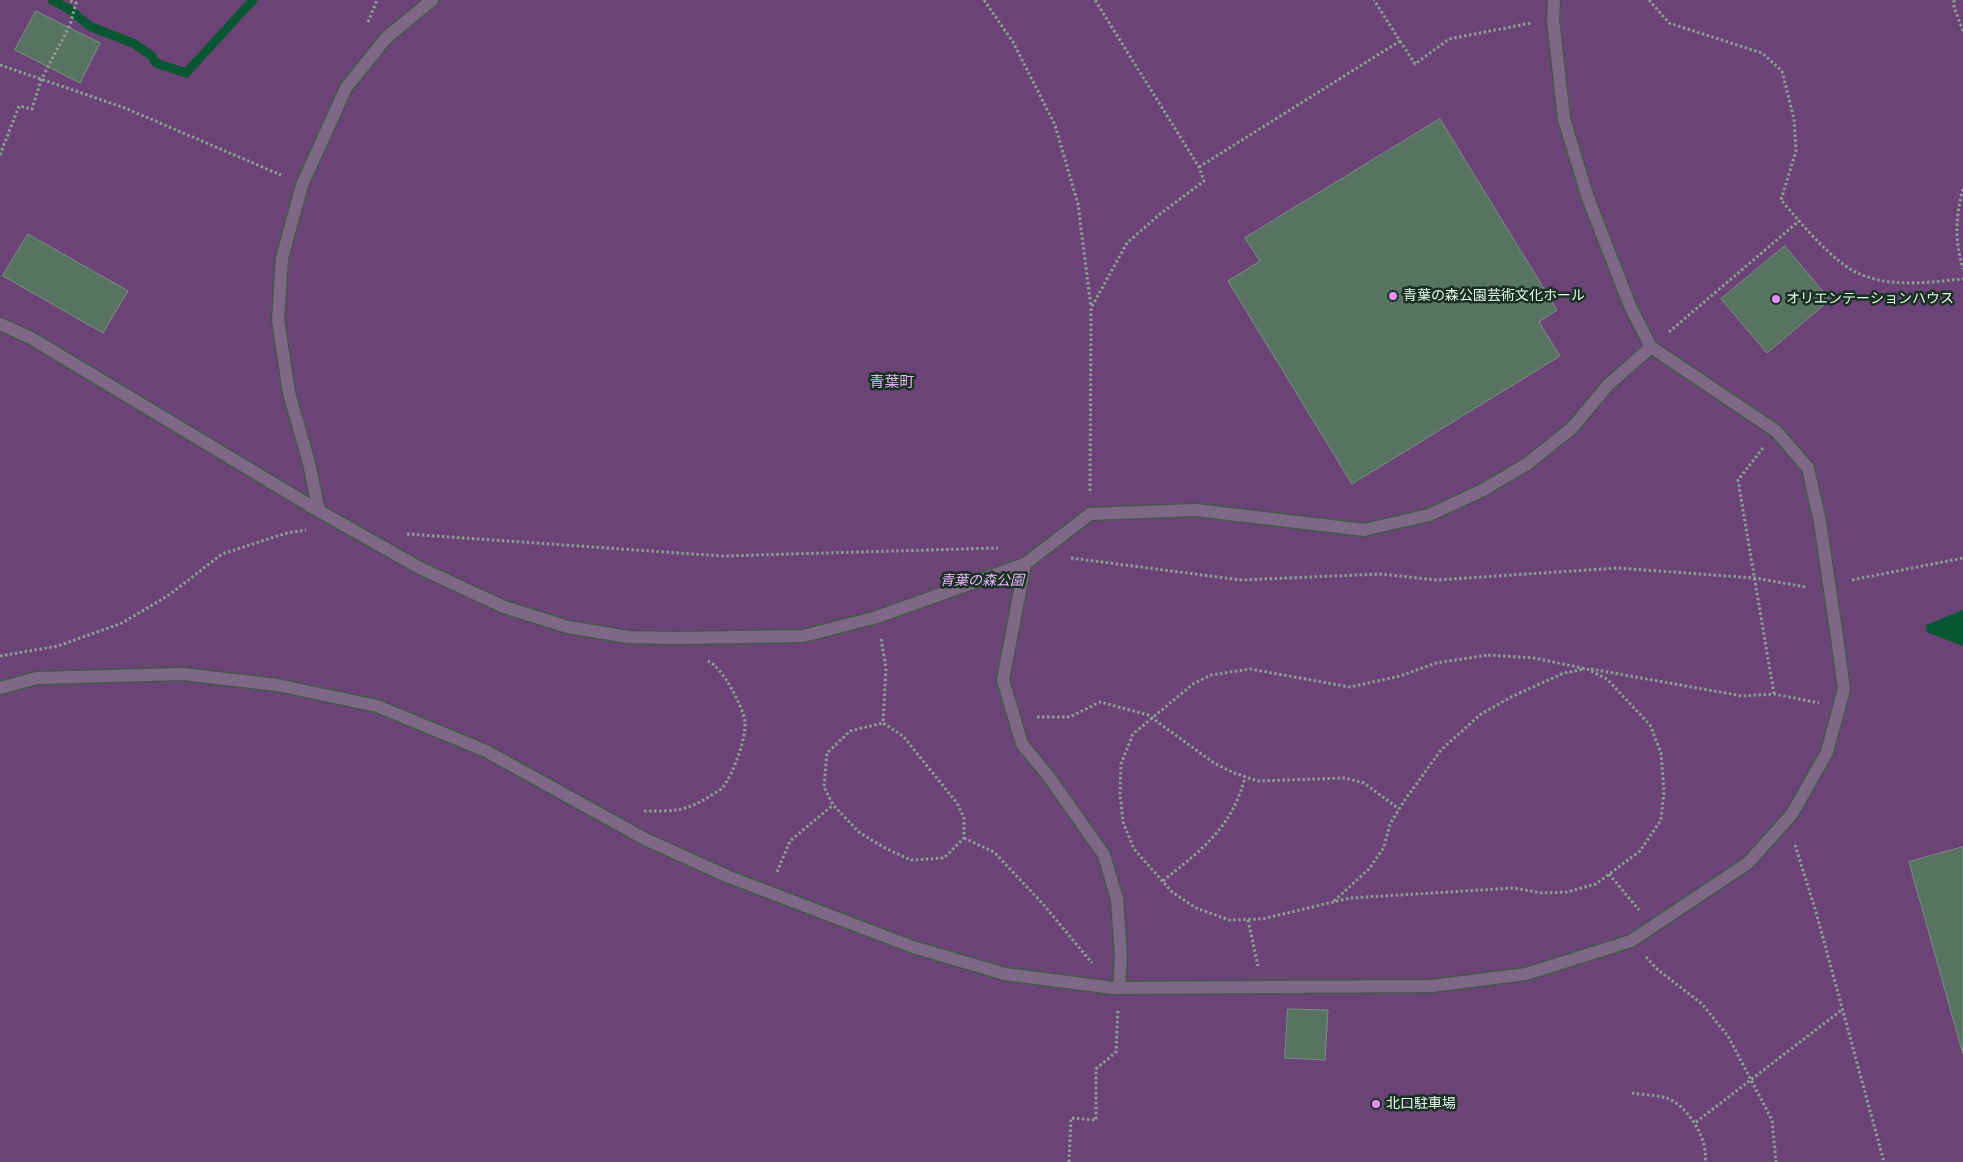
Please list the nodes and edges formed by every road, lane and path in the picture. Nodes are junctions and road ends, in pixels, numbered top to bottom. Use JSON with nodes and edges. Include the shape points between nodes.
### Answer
{"nodes":[{"id":1,"x":68,"y":0,"type":"edge"},
{"id":2,"x":432,"y":0,"type":"edge"},
{"id":3,"x":984,"y":0,"type":"edge"},
{"id":4,"x":1094,"y":0,"type":"edge"},
{"id":5,"x":1374,"y":0,"type":"edge"},
{"id":6,"x":1554,"y":0,"type":"edge"},
{"id":7,"x":1649,"y":0,"type":"edge"},
{"id":8,"x":1954,"y":0,"type":"edge"},
{"id":9,"x":1553,"y":19,"type":"junction"},
{"id":10,"x":1963,"y":31,"type":"edge"},
{"id":11,"x":1400,"y":41,"type":"junction"},
{"id":12,"x":0,"y":65,"type":"edge"},
{"id":13,"x":41,"y":80,"type":"junction"},
{"id":14,"x":0,"y":155,"type":"edge"},
{"id":15,"x":1199,"y":167,"type":"junction"},
{"id":16,"x":302,"y":185,"type":"junction"},
{"id":17,"x":1963,"y":189,"type":"edge"},
{"id":18,"x":1799,"y":221,"type":"junction"},
{"id":19,"x":1963,"y":269,"type":"edge"},
{"id":20,"x":1963,"y":279,"type":"edge"},
{"id":21,"x":1091,"y":308,"type":"junction"},
{"id":22,"x":0,"y":324,"type":"edge"},
{"id":23,"x":1651,"y":347,"type":"junction"},
{"id":24,"x":1776,"y":431,"type":"junction"},
{"id":25,"x":319,"y":511,"type":"junction"},
{"id":26,"x":1090,"y":514,"type":"junction"},
{"id":27,"x":308,"y":529,"type":"dead end"},
{"id":28,"x":1963,"y":558,"type":"edge"},
{"id":29,"x":1025,"y":564,"type":"junction"},
{"id":30,"x":1755,"y":578,"type":"junction"},
{"id":31,"x":1850,"y":580,"type":"dead end"},
{"id":32,"x":1812,"y":588,"type":"dead end"},
{"id":33,"x":877,"y":617,"type":"junction"},
{"id":34,"x":0,"y":656,"type":"edge"},
{"id":35,"x":705,"y":660,"type":"dead end"},
{"id":36,"x":1587,"y":669,"type":"junction"},
{"id":37,"x":0,"y":688,"type":"edge"},
{"id":38,"x":1774,"y":694,"type":"junction"},
{"id":39,"x":1839,"y":708,"type":"junction"},
{"id":40,"x":1014,"y":716,"type":"junction"},
{"id":41,"x":1153,"y":718,"type":"junction"},
{"id":42,"x":883,"y":723,"type":"junction"},
{"id":43,"x":1245,"y":777,"type":"junction"},
{"id":44,"x":833,"y":805,"type":"junction"},
{"id":45,"x":1399,"y":809,"type":"junction"},
{"id":46,"x":640,"y":811,"type":"dead end"},
{"id":47,"x":1782,"y":826,"type":"junction"},
{"id":48,"x":964,"y":838,"type":"junction"},
{"id":49,"x":1609,"y":874,"type":"junction"},
{"id":50,"x":1163,"y":881,"type":"junction"},
{"id":51,"x":776,"y":894,"type":"junction"},
{"id":52,"x":1332,"y":903,"type":"junction"},
{"id":53,"x":1248,"y":920,"type":"junction"},
{"id":54,"x":1653,"y":926,"type":"junction"},
{"id":55,"x":1630,"y":940,"type":"junction"},
{"id":56,"x":1262,"y":986,"type":"junction"},
{"id":57,"x":1116,"y":988,"type":"junction"},
{"id":58,"x":1842,"y":1009,"type":"junction"},
{"id":59,"x":1751,"y":1080,"type":"junction"},
{"id":60,"x":1632,"y":1093,"type":"dead end"},
{"id":61,"x":1696,"y":1122,"type":"junction"},
{"id":62,"x":1070,"y":1162,"type":"edge"},
{"id":63,"x":1705,"y":1162,"type":"edge"},
{"id":64,"x":1776,"y":1162,"type":"edge"},
{"id":65,"x":1884,"y":1162,"type":"edge"}],
"edges":[{"from":1,"to":13,"type":"path","via":[[76,2],[70,25]]},
{"from":2,"to":16,"type":"street","via":[[386,38],[346,88]]},
{"from":3,"to":21,"type":"path","via":[[1014,42],[1055,125],[1078,204]]},
{"from":4,"to":15,"type":"path"},
{"from":5,"to":11,"type":"path"},
{"from":6,"to":9,"type":"street"},
{"from":7,"to":18,"type":"path","via":[[1669,23],[1762,53],[1782,71],[1794,119],[1796,151],[1782,200]]},
{"from":8,"to":10,"type":"path"},
{"from":9,"to":11,"type":"path","via":[[1449,39],[1415,64]]},
{"from":9,"to":23,"type":"street","via":[[1564,120],[1588,198],[1630,306]]},
{"from":11,"to":15,"type":"path"},
{"from":12,"to":13,"type":"path"},
{"from":13,"to":14,"type":"path","via":[[32,109],[19,106]]},
{"from":13,"to":16,"type":"path","via":[[124,108]]},
{"from":15,"to":21,"type":"path","via":[[1204,181],[1127,243]]},
{"from":16,"to":25,"type":"street","via":[[282,258],[278,320],[289,393]]},
{"from":17,"to":19,"type":"path","via":[[1957,246]]},
{"from":18,"to":20,"type":"path","via":[[1823,248],[1858,274],[1882,281],[1922,283]]},
{"from":18,"to":23,"type":"path"},
{"from":21,"to":26,"type":"path"},
{"from":22,"to":25,"type":"street","via":[[30,338]]},
{"from":23,"to":24,"type":"street"},
{"from":23,"to":26,"type":"street","via":[[1608,385],[1572,428],[1527,464],[1429,516],[1364,530],[1196,510]]},
{"from":24,"to":30,"type":"path","via":[[1738,480]]},
{"from":24,"to":39,"type":"street","bridge":true,"via":[[1808,468],[1820,522],[1844,689]]},
{"from":25,"to":33,"type":"street","via":[[420,568],[504,607],[568,628],[628,637],[803,636]]},
{"from":26,"to":29,"type":"street"},
{"from":27,"to":34,"type":"path","via":[[222,554],[169,595],[122,623],[58,646]]},
{"from":28,"to":31,"type":"path"},
{"from":29,"to":33,"type":"street"},
{"from":29,"to":40,"type":"street","via":[[1003,680]]},
{"from":30,"to":32,"type":"path"},
{"from":30,"to":38,"type":"path"},
{"from":33,"to":42,"type":"path","via":[[886,668]]},
{"from":35,"to":46,"type":"path","via":[[713,663],[732,688],[745,722],[740,753],[722,788],[694,806],[676,811]]},
{"from":36,"to":38,"type":"path","via":[[1742,696]]},
{"from":36,"to":41,"type":"path","via":[[1534,658],[1488,655],[1436,663],[1400,676],[1350,687],[1250,669],[1211,675],[1199,681]]},
{"from":36,"to":45,"type":"path","via":[[1564,672],[1480,714],[1441,750]]},
{"from":36,"to":49,"type":"path","via":[[1608,679],[1650,725],[1661,753],[1664,791],[1661,820],[1640,851]]},
{"from":37,"to":51,"type":"street","via":[[37,678],[183,674],[277,685],[377,706],[486,751],[645,839]]},
{"from":38,"to":39,"type":"path"},
{"from":39,"to":47,"type":"street","via":[[1827,752]]},
{"from":40,"to":41,"type":"path","via":[[1070,717],[1100,702]]},
{"from":40,"to":57,"type":"street","via":[[1022,744],[1104,855],[1117,899],[1121,958]]},
{"from":41,"to":43,"type":"path","via":[[1214,763]]},
{"from":41,"to":50,"type":"path","via":[[1133,734],[1121,764],[1120,794],[1124,822],[1134,848]]},
{"from":42,"to":44,"type":"path","via":[[850,731],[828,753],[824,787]]},
{"from":42,"to":48,"type":"path","via":[[903,736],[957,804],[964,818]]},
{"from":43,"to":45,"type":"path","via":[[1279,782],[1345,778],[1364,783]]},
{"from":43,"to":50,"type":"path","via":[[1240,799],[1210,842]]},
{"from":44,"to":48,"type":"path","via":[[860,833],[911,860],[944,858]]},
{"from":44,"to":51,"type":"path","via":[[790,841],[774,877]]},
{"from":45,"to":52,"type":"path","via":[[1390,824],[1384,847],[1370,869]]},
{"from":47,"to":54,"type":"street","via":[[1748,863]]},
{"from":47,"to":58,"type":"path","via":[[1797,849]]},
{"from":48,"to":57,"type":"path","via":[[994,852]]},
{"from":49,"to":52,"type":"path","via":[[1596,884],[1567,892],[1542,893],[1514,888],[1350,898]]},
{"from":49,"to":54,"type":"path"},
{"from":50,"to":53,"type":"path","via":[[1172,892],[1196,908],[1229,920]]},
{"from":51,"to":57,"type":"street","via":[[913,947],[1005,974]]},
{"from":52,"to":53,"type":"path"},
{"from":53,"to":56,"type":"path"},
{"from":54,"to":55,"type":"street"},
{"from":55,"to":56,"type":"street","via":[[1526,974],[1431,986]]},
{"from":55,"to":59,"type":"path","via":[[1657,969],[1702,1004],[1728,1036]]},
{"from":56,"to":57,"type":"street"},
{"from":57,"to":62,"type":"path","via":[[1116,1052],[1096,1069],[1096,1120],[1070,1118]]},
{"from":58,"to":59,"type":"path"},
{"from":58,"to":65,"type":"path"},
{"from":59,"to":61,"type":"path"},
{"from":59,"to":64,"type":"path","via":[[1772,1120]]},
{"from":60,"to":61,"type":"path","via":[[1668,1099]]},
{"from":61,"to":63,"type":"path","via":[[1706,1155]]}]}
